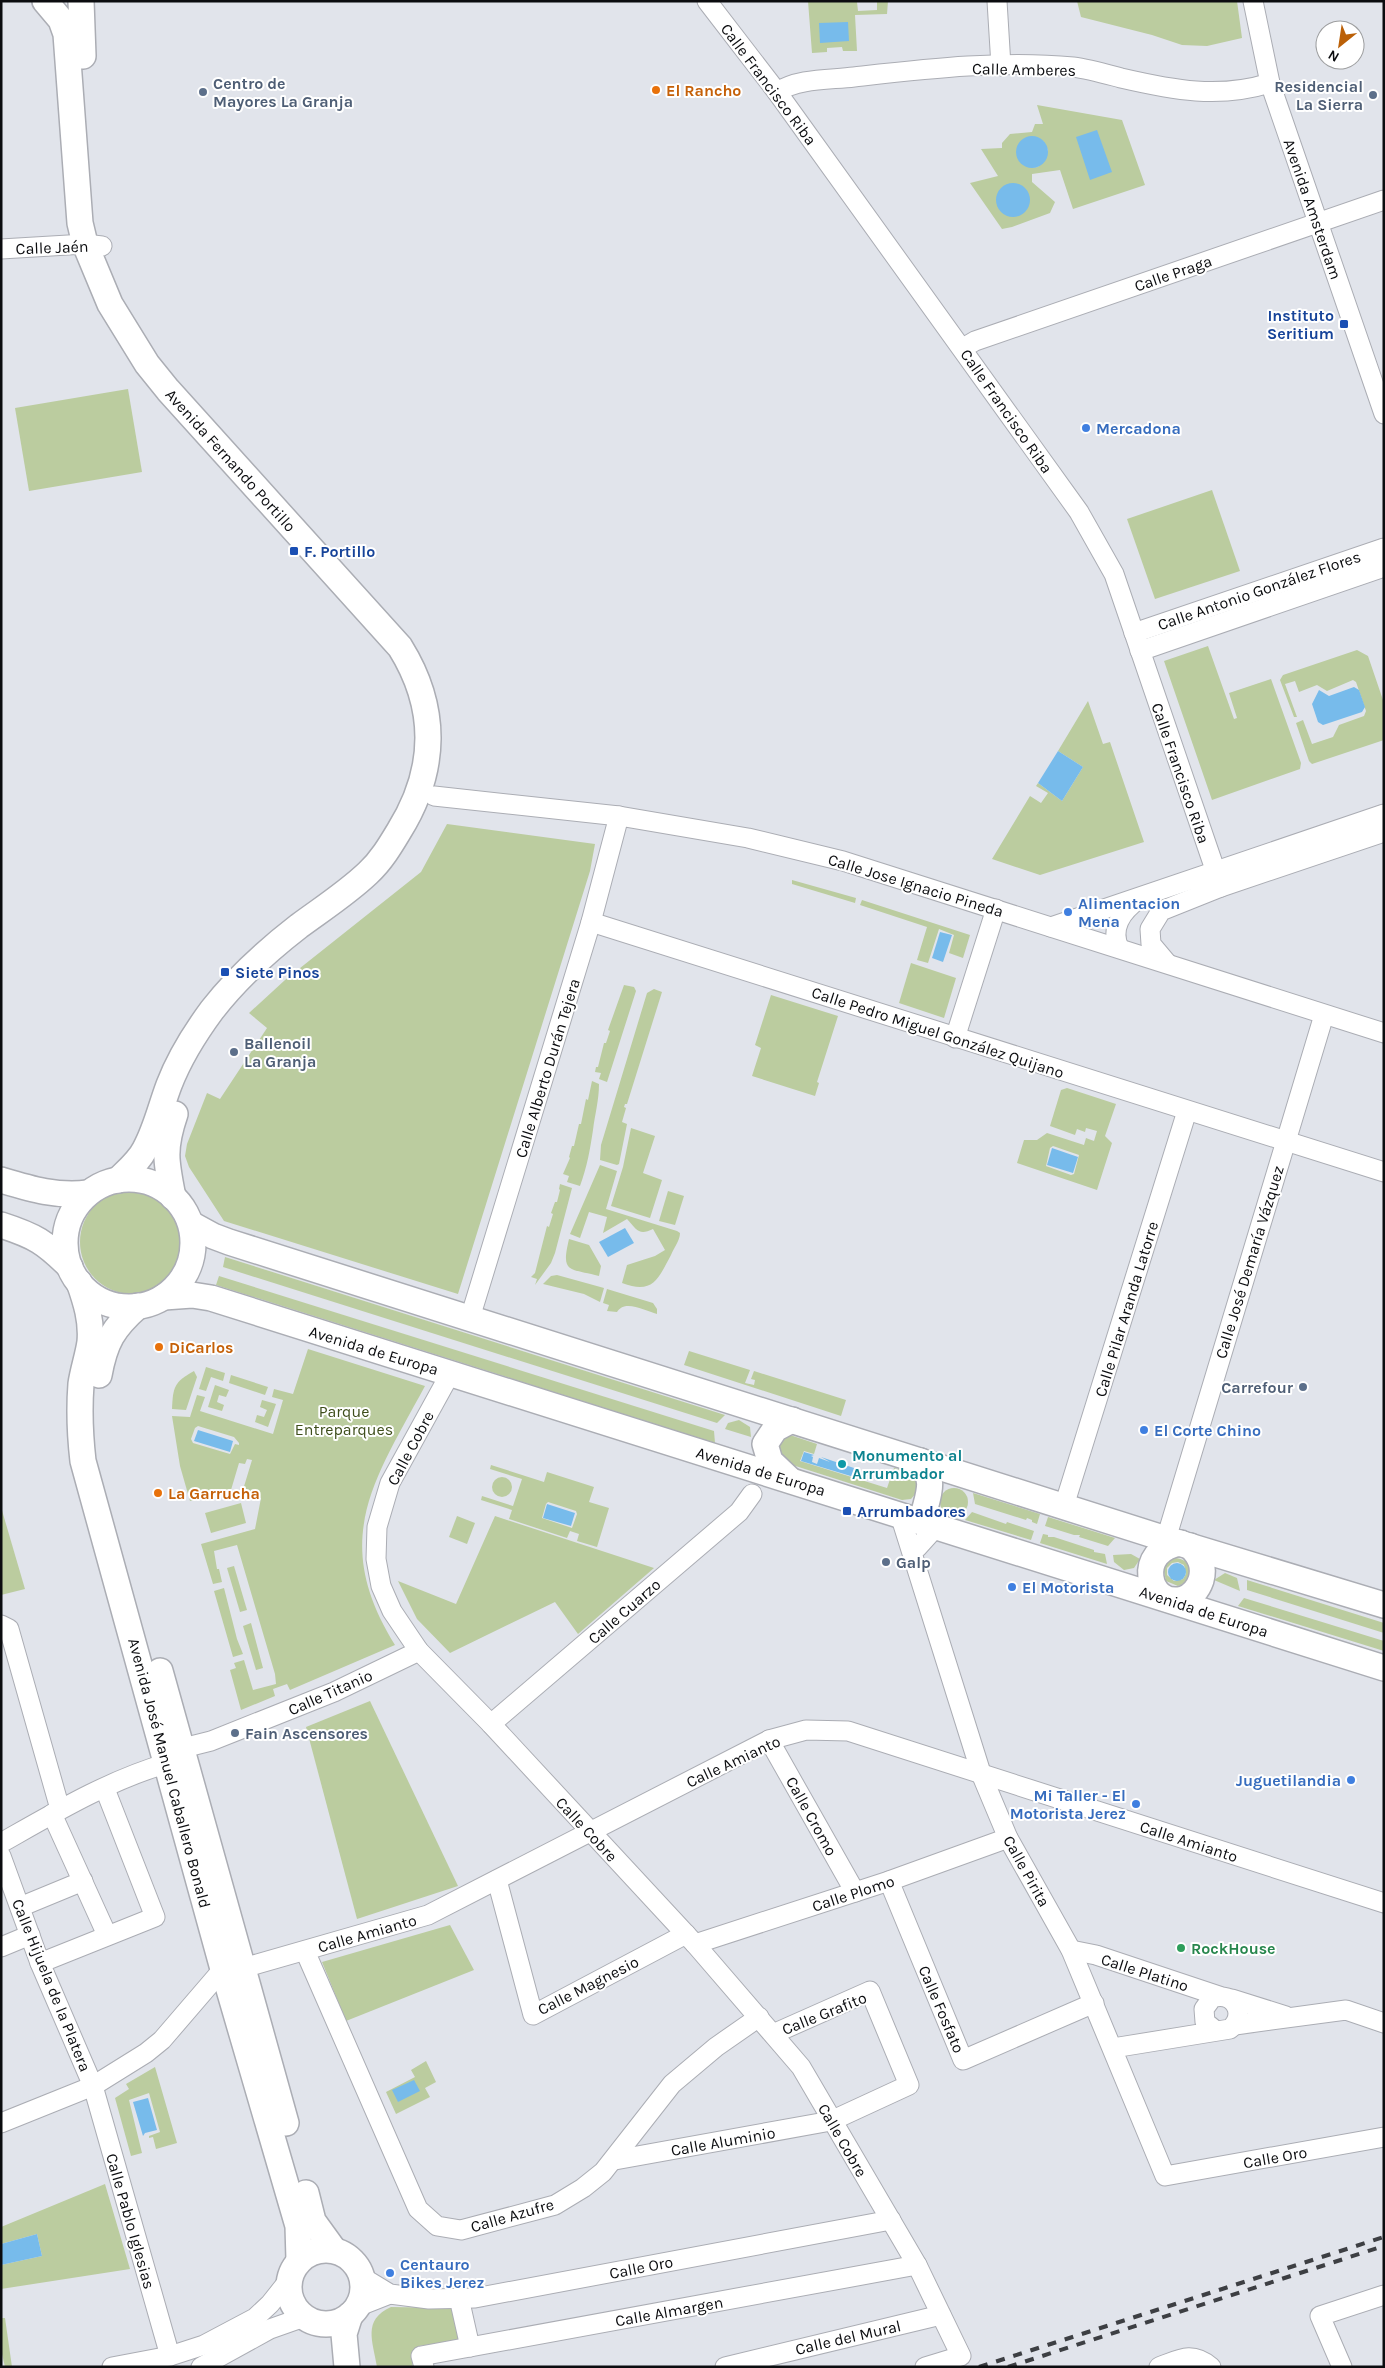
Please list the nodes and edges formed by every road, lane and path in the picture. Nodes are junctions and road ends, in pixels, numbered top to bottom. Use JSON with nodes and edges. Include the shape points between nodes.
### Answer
{"nodes":[{"id":1,"x":45,"y":1,"type":"edge"},
{"id":2,"x":81,"y":1,"type":"edge"},
{"id":3,"x":707,"y":1,"type":"edge"},
{"id":4,"x":997,"y":1,"type":"edge"},
{"id":5,"x":1253,"y":1,"type":"edge"},
{"id":6,"x":1001,"y":66,"type":"junction"},
{"id":7,"x":1270,"y":83,"type":"junction"},
{"id":8,"x":777,"y":92,"type":"junction"},
{"id":9,"x":1384,"y":200,"type":"edge"},
{"id":10,"x":1318,"y":223,"type":"junction"},
{"id":11,"x":94,"y":245,"type":"junction"},
{"id":12,"x":1,"y":249,"type":"edge"},
{"id":13,"x":963,"y":348,"type":"junction"},
{"id":14,"x":1384,"y":414,"type":"edge"},
{"id":15,"x":1384,"y":548,"type":"edge"},
{"id":16,"x":1384,"y":567,"type":"edge"},
{"id":17,"x":1134,"y":633,"type":"junction"},
{"id":18,"x":1140,"y":651,"type":"junction"},
{"id":19,"x":434,"y":796,"type":"junction"},
{"id":20,"x":1384,"y":814,"type":"edge"},
{"id":21,"x":619,"y":816,"type":"junction"},
{"id":22,"x":1384,"y":832,"type":"edge"},
{"id":23,"x":1217,"y":879,"type":"junction"},
{"id":24,"x":1147,"y":894,"type":"junction"},
{"id":25,"x":996,"y":909,"type":"junction"},
{"id":26,"x":591,"y":922,"type":"junction"},
{"id":27,"x":1051,"y":927,"type":"junction"},
{"id":28,"x":1150,"y":929,"type":"junction"},
{"id":29,"x":1122,"y":949,"type":"junction"},
{"id":30,"x":1167,"y":963,"type":"junction"},
{"id":31,"x":1324,"y":1015,"type":"junction"},
{"id":32,"x":1384,"y":1034,"type":"edge"},
{"id":33,"x":956,"y":1038,"type":"junction"},
{"id":34,"x":1188,"y":1111,"type":"junction"},
{"id":35,"x":1285,"y":1142,"type":"junction"},
{"id":36,"x":1384,"y":1172,"type":"edge"},
{"id":37,"x":1,"y":1180,"type":"edge"},
{"id":38,"x":118,"y":1180,"type":"junction"},
{"id":39,"x":88,"y":1193,"type":"junction"},
{"id":40,"x":174,"y":1197,"type":"junction"},
{"id":41,"x":191,"y":1224,"type":"junction"},
{"id":42,"x":1,"y":1225,"type":"edge"},
{"id":43,"x":74,"y":1275,"type":"junction"},
{"id":44,"x":164,"y":1297,"type":"junction"},
{"id":45,"x":138,"y":1306,"type":"junction"},
{"id":46,"x":470,"y":1318,"type":"junction"},
{"id":47,"x":450,"y":1374,"type":"junction"},
{"id":48,"x":792,"y":1420,"type":"junction"},
{"id":49,"x":920,"y":1460,"type":"junction"},
{"id":50,"x":742,"y":1465,"type":"junction"},
{"id":51,"x":783,"y":1477,"type":"junction"},
{"id":52,"x":752,"y":1494,"type":"junction"},
{"id":53,"x":1064,"y":1506,"type":"junction"},
{"id":54,"x":917,"y":1517,"type":"junction"},
{"id":55,"x":1179,"y":1542,"type":"junction"},
{"id":56,"x":915,"y":1552,"type":"junction"},
{"id":57,"x":1168,"y":1599,"type":"junction"},
{"id":58,"x":1384,"y":1605,"type":"edge"},
{"id":59,"x":1,"y":1625,"type":"edge"},
{"id":60,"x":419,"y":1651,"type":"junction"},
{"id":61,"x":1384,"y":1668,"type":"edge"},
{"id":62,"x":491,"y":1724,"type":"junction"},
{"id":63,"x":769,"y":1740,"type":"junction"},
{"id":64,"x":175,"y":1756,"type":"junction"},
{"id":65,"x":982,"y":1776,"type":"junction"},
{"id":66,"x":105,"y":1789,"type":"junction"},
{"id":67,"x":56,"y":1812,"type":"junction"},
{"id":68,"x":590,"y":1833,"type":"junction"},
{"id":69,"x":1008,"y":1838,"type":"junction"},
{"id":70,"x":2,"y":1842,"type":"edge"},
{"id":71,"x":497,"y":1880,"type":"junction"},
{"id":72,"x":83,"y":1881,"type":"junction"},
{"id":73,"x":889,"y":1881,"type":"junction"},
{"id":74,"x":855,"y":1892,"type":"junction"},
{"id":75,"x":1384,"y":1903,"type":"edge"},
{"id":76,"x":20,"y":1908,"type":"junction"},
{"id":77,"x":30,"y":1935,"type":"junction"},
{"id":78,"x":107,"y":1935,"type":"junction"},
{"id":79,"x":691,"y":1939,"type":"junction"},
{"id":80,"x":1,"y":1947,"type":"edge"},
{"id":81,"x":1071,"y":1950,"type":"junction"},
{"id":82,"x":305,"y":1951,"type":"junction"},
{"id":83,"x":40,"y":1963,"type":"junction"},
{"id":84,"x":233,"y":1968,"type":"junction"},
{"id":85,"x":1225,"y":1998,"type":"junction"},
{"id":86,"x":1094,"y":2003,"type":"junction"},
{"id":87,"x":759,"y":2017,"type":"junction"},
{"id":88,"x":1294,"y":2018,"type":"junction"},
{"id":89,"x":1384,"y":2023,"type":"edge"},
{"id":90,"x":1235,"y":2025,"type":"junction"},
{"id":91,"x":1216,"y":2031,"type":"junction"},
{"id":92,"x":773,"y":2034,"type":"junction"},
{"id":93,"x":1113,"y":2048,"type":"junction"},
{"id":94,"x":92,"y":2086,"type":"junction"},
{"id":95,"x":831,"y":2121,"type":"junction"},
{"id":96,"x":1,"y":2123,"type":"edge"},
{"id":97,"x":1384,"y":2137,"type":"edge"},
{"id":98,"x":615,"y":2160,"type":"junction"},
{"id":99,"x":1166,"y":2176,"type":"joint"},
{"id":100,"x":891,"y":2220,"type":"junction"},
{"id":101,"x":334,"y":2250,"type":"junction"},
{"id":102,"x":917,"y":2265,"type":"junction"},
{"id":103,"x":294,"y":2270,"type":"junction"},
{"id":104,"x":362,"y":2277,"type":"junction"},
{"id":105,"x":390,"y":2294,"type":"junction"},
{"id":106,"x":1384,"y":2295,"type":"edge"},
{"id":107,"x":459,"y":2298,"type":"junction"},
{"id":108,"x":353,"y":2311,"type":"junction"},
{"id":109,"x":941,"y":2315,"type":"junction"},
{"id":110,"x":311,"y":2320,"type":"junction"},
{"id":111,"x":470,"y":2347,"type":"junction"},
{"id":112,"x":170,"y":2356,"type":"junction"},
{"id":113,"x":422,"y":2362,"type":"edge"},
{"id":114,"x":1206,"y":2363,"type":"edge"},
{"id":115,"x":112,"y":2367,"type":"edge"},
{"id":116,"x":201,"y":2367,"type":"edge"},
{"id":117,"x":333,"y":2367,"type":"edge"},
{"id":118,"x":347,"y":2367,"type":"edge"},
{"id":119,"x":725,"y":2367,"type":"edge"},
{"id":120,"x":925,"y":2367,"type":"edge"},
{"id":121,"x":1159,"y":2367,"type":"edge"},
{"id":122,"x":1342,"y":2367,"type":"edge"}],
"edges":[{"from":1,"to":11,"type":"main road","name":"Avenida Fernando Portillo","via":[[62,20],[66,34],[77,200]]},
{"from":2,"to":11,"type":"main road","name":"Avenida Fernando Portillo"},
{"from":3,"to":8,"type":"street","name":"Calle Francisco Riba"},
{"from":4,"to":6,"type":"street"},
{"from":5,"to":7,"type":"street","name":"Avenida Amsterdam"},
{"from":6,"to":7,"type":"street","name":"Calle Amberes","via":[[1075,67],[1158,87],[1199,93],[1249,90]]},
{"from":6,"to":8,"type":"street","name":"Calle Amberes","via":[[804,82]]},
{"from":7,"to":10,"type":"street","name":"Avenida Amsterdam"},
{"from":8,"to":13,"type":"street","name":"Calle Francisco Riba"},
{"from":9,"to":10,"type":"street","name":"Calle Praga"},
{"from":10,"to":13,"type":"street","name":"Calle Praga","via":[[975,340]]},
{"from":10,"to":14,"type":"street","name":"Avenida Amsterdam"},
{"from":11,"to":12,"type":"street","name":"Calle Jaén"},
{"from":11,"to":19,"type":"main road","name":"Avenida Fernando Portillo","via":[[132,311],[168,364],[400,620],[425,657],[435,680],[444,726],[443,760]]},
{"from":11,"to":38,"type":"main road","name":"Avenida Fernando Portillo","via":[[110,304],[153,371],[400,647],[417,678],[429,733],[424,776],[408,816],[382,857],[351,888],[274,947],[213,1010],[191,1042],[170,1083],[145,1150]]},
{"from":13,"to":17,"type":"street","name":"Calle Francisco Riba","via":[[1079,512],[1114,574]]},
{"from":15,"to":17,"type":"street","name":"Calle Antonio González Flores"},
{"from":16,"to":18,"type":"street","name":"Calle Antonio González Flores"},
{"from":17,"to":18,"type":"street","name":"Calle Francisco Riba"},
{"from":18,"to":23,"type":"street","name":"Calle Francisco Riba"},
{"from":19,"to":21,"type":"street","name":"Calle Jose Ignacio Pineda"},
{"from":19,"to":40,"type":"main road","name":"Avenida Fernando Portillo","via":[[405,852],[382,882],[258,983],[213,1037],[188,1081],[169,1132],[166,1153]]},
{"from":20,"to":23,"type":"street"},
{"from":21,"to":25,"type":"street","name":"Calle Jose Ignacio Pineda","via":[[748,838],[824,857]]},
{"from":21,"to":26,"type":"street","name":"Calle Alberto Durán Tejera"},
{"from":22,"to":23,"type":"street"},
{"from":23,"to":24,"type":"street"},
{"from":23,"to":28,"type":"street","via":[[1161,911]]},
{"from":24,"to":27,"type":"street"},
{"from":24,"to":29,"type":"street","via":[[1130,905],[1120,918],[1115,939]]},
{"from":25,"to":27,"type":"street","name":"Calle Jose Ignacio Pineda"},
{"from":25,"to":33,"type":"street"},
{"from":26,"to":33,"type":"street","name":"Calle Pedro Miguel González Quijano"},
{"from":26,"to":46,"type":"street","name":"Calle Alberto Durán Tejera"},
{"from":27,"to":29,"type":"street","name":"Calle Jose Ignacio Pineda"},
{"from":28,"to":29,"type":"street","via":[[1137,947]]},
{"from":28,"to":30,"type":"street","via":[[1151,944]]},
{"from":29,"to":30,"type":"street","name":"Calle Jose Ignacio Pineda"},
{"from":30,"to":31,"type":"street","name":"Calle Jose Ignacio Pineda"},
{"from":31,"to":32,"type":"street","name":"Calle Jose Ignacio Pineda"},
{"from":31,"to":35,"type":"street","name":"Calle José Demaría Vázquez"},
{"from":33,"to":34,"type":"street","name":"Calle Pedro Miguel González Quijano"},
{"from":34,"to":35,"type":"street","name":"Calle Pedro Miguel González Quijano"},
{"from":34,"to":53,"type":"street","name":"Calle Pilar Aranda Latorre"},
{"from":35,"to":36,"type":"street","name":"Calle Pedro Miguel González Quijano"},
{"from":35,"to":55,"type":"street","name":"Calle José Demaría Vázquez"},
{"from":37,"to":39,"type":"main road","via":[[55,1194]]},
{"from":38,"to":39,"type":"main road","via":[[102,1184]]},
{"from":38,"to":40,"type":"main road","via":[[148,1182]]},
{"from":39,"to":43,"type":"main road","via":[[77,1205],[67,1227],[66,1251]]},
{"from":40,"to":41,"type":"main road"},
{"from":41,"to":44,"type":"main road","name":"Avenida de Europa","via":[[193,1241],[189,1266]]},
{"from":41,"to":46,"type":"main road","via":[[229,1242]]},
{"from":42,"to":43,"type":"main road","name":"Avenida de Europa","via":[[48,1245]]},
{"from":43,"to":45,"type":"main road","name":"Avenida de Europa","via":[[91,1294],[105,1302]]},
{"from":43,"to":64,"type":"main road","name":"Avenida José Manuel Caballero Bonald","via":[[88,1307],[90,1342],[80,1397],[83,1461]]},
{"from":44,"to":45,"type":"main road","name":"Avenida de Europa"},
{"from":44,"to":47,"type":"main road","name":"Avenida de Europa","via":[[192,1294],[212,1298]]},
{"from":45,"to":64,"type":"main road","name":"Avenida José Manuel Caballero Bonald","via":[[113,1330],[102,1354],[94,1397],[94,1426],[98,1456]]},
{"from":46,"to":48,"type":"main road"},
{"from":47,"to":50,"type":"main road","name":"Avenida de Europa"},
{"from":47,"to":60,"type":"street","name":"Calle Cobre","via":[[390,1483],[378,1527],[376,1559],[382,1586],[396,1618]]},
{"from":48,"to":49,"type":"main road"},
{"from":48,"to":51,"type":"main road","via":[[775,1429],[765,1444],[770,1461]]},
{"from":49,"to":53,"type":"main road"},
{"from":49,"to":54,"type":"main road","via":[[931,1484]]},
{"from":50,"to":51,"type":"main road","name":"Avenida de Europa"},
{"from":50,"to":52,"type":"street","via":[[752,1480]]},
{"from":51,"to":52,"type":"street","name":"Calle Cuarzo","via":[[763,1480]]},
{"from":51,"to":54,"type":"main road","name":"Avenida de Europa"},
{"from":52,"to":62,"type":"street","name":"Calle Cuarzo","via":[[739,1512]]},
{"from":53,"to":55,"type":"main road"},
{"from":54,"to":56,"type":"street","name":"Calle Pirita"},
{"from":54,"to":56,"type":"street"},
{"from":54,"to":57,"type":"main road","name":"Avenida de Europa"},
{"from":55,"to":57,"type":"main road","via":[[1162,1549],[1152,1563],[1151,1580],[1160,1594]]},
{"from":55,"to":57,"type":"main road","via":[[1202,1561],[1203,1570],[1198,1587],[1185,1598]]},
{"from":55,"to":58,"type":"main road"},
{"from":56,"to":65,"type":"street","name":"Calle Pirita"},
{"from":57,"to":61,"type":"main road","name":"Avenida de Europa"},
{"from":59,"to":67,"type":"street","via":[[9,1630]]},
{"from":60,"to":62,"type":"street","name":"Calle Cobre"},
{"from":60,"to":64,"type":"street","name":"Calle Titanio","via":[[334,1692]]},
{"from":62,"to":68,"type":"street","name":"Calle Cobre"},
{"from":63,"to":65,"type":"street","name":"Calle Amianto","via":[[806,1730],[848,1731]]},
{"from":63,"to":68,"type":"street","name":"Calle Amianto"},
{"from":63,"to":74,"type":"street","name":"Calle Cromo"},
{"from":64,"to":66,"type":"street","name":"Calle Titanio"},
{"from":64,"to":84,"type":"main road","name":"Avenida José Manuel Caballero Bonald"},
{"from":65,"to":69,"type":"street","name":"Calle Pirita"},
{"from":65,"to":75,"type":"street","name":"Calle Amianto"},
{"from":66,"to":67,"type":"street","name":"Calle Titanio"},
{"from":66,"to":78,"type":"street","via":[[155,1917]]},
{"from":67,"to":70,"type":"street","name":"Calle Titanio"},
{"from":67,"to":72,"type":"street"},
{"from":68,"to":71,"type":"street","name":"Calle Amianto"},
{"from":68,"to":79,"type":"street","name":"Calle Cobre"},
{"from":69,"to":73,"type":"street","name":"Calle Plomo"},
{"from":69,"to":81,"type":"street","name":"Calle Pirita"},
{"from":70,"to":76,"type":"street","name":"Calle Hijuela de la Platera"},
{"from":71,"to":79,"type":"street","name":"Calle Magnesio","via":[[533,2016]]},
{"from":71,"to":82,"type":"street","name":"Calle Amianto","via":[[428,1915]]},
{"from":72,"to":76,"type":"street"},
{"from":72,"to":78,"type":"street"},
{"from":73,"to":74,"type":"street","name":"Calle Plomo"},
{"from":73,"to":86,"type":"street","name":"Calle Fosfato","via":[[963,2060]]},
{"from":74,"to":79,"type":"street","name":"Calle Plomo"},
{"from":76,"to":77,"type":"street","name":"Calle Hijuela de la Platera"},
{"from":77,"to":80,"type":"street"},
{"from":77,"to":83,"type":"street","name":"Calle Hijuela de la Platera"},
{"from":78,"to":83,"type":"street"},
{"from":79,"to":87,"type":"street","name":"Calle Cobre"},
{"from":81,"to":85,"type":"street","name":"Calle Platino","via":[[1096,1955]]},
{"from":81,"to":86,"type":"street","name":"Calle Pirita"},
{"from":82,"to":84,"type":"street","name":"Calle Amianto"},
{"from":82,"to":98,"type":"street","name":"Calle Azufre","via":[[418,2208],[437,2226],[461,2230],[555,2204],[584,2188]]},
{"from":83,"to":94,"type":"street","name":"Calle Hijuela de la Platera"},
{"from":84,"to":94,"type":"street","via":[[162,2040]]},
{"from":84,"to":101,"type":"main road","name":"Avenida José Manuel Caballero Bonald","via":[[313,2221]]},
{"from":84,"to":103,"type":"main road","name":"Avenida José Manuel Caballero Bonald","via":[[298,2226]]},
{"from":85,"to":88,"type":"street","name":"Calle Platino"},
{"from":85,"to":90,"type":"street","via":[[1239,2011]]},
{"from":85,"to":91,"type":"street","via":[[1207,2002],[1204,2009],[1205,2022]]},
{"from":86,"to":93,"type":"street","name":"Calle Pirita"},
{"from":87,"to":92,"type":"street","name":"Calle Cobre"},
{"from":87,"to":98,"type":"street","name":"Calle Azufre","via":[[672,2084]]},
{"from":88,"to":89,"type":"street","name":"Calle Platino","via":[[1346,2010]]},
{"from":88,"to":90,"type":"street","name":"Calle Platino"},
{"from":90,"to":91,"type":"street"},
{"from":91,"to":93,"type":"street"},
{"from":92,"to":95,"type":"street","name":"Calle Cobre","via":[[801,2067]]},
{"from":92,"to":95,"type":"street","name":"Calle Grafito","via":[[870,1991],[908,2085]]},
{"from":93,"to":99,"type":"street","name":"Calle Pirita"},
{"from":94,"to":96,"type":"street"},
{"from":94,"to":112,"type":"street","name":"Calle Pablo Iglesias"},
{"from":95,"to":98,"type":"street","name":"Calle Aluminio"},
{"from":95,"to":100,"type":"street","name":"Calle Cobre"},
{"from":97,"to":99,"type":"street","name":"Calle Oro"},
{"from":100,"to":102,"type":"street","name":"Calle Cobre"},
{"from":100,"to":107,"type":"street","name":"Calle Oro","via":[[475,2298]]},
{"from":101,"to":103,"type":"main road","via":[[310,2253]]},
{"from":101,"to":104,"type":"main road","via":[[352,2260]]},
{"from":102,"to":109,"type":"street","name":"Calle Cobre"},
{"from":102,"to":111,"type":"street","name":"Calle Almargen"},
{"from":103,"to":110,"type":"main road","via":[[291,2301]]},
{"from":103,"to":112,"type":"street","via":[[270,2304],[255,2318],[204,2345]]},
{"from":104,"to":105,"type":"street","name":"Calle Oro"},
{"from":104,"to":108,"type":"main road","via":[[361,2298]]},
{"from":105,"to":107,"type":"street","name":"Calle Oro","via":[[429,2300]]},
{"from":105,"to":108,"type":"street","name":"Calle Oro"},
{"from":106,"to":122,"type":"street","via":[[1320,2316]]},
{"from":107,"to":111,"type":"street"},
{"from":108,"to":110,"type":"main road","via":[[340,2321]]},
{"from":108,"to":118,"type":"main road","via":[[344,2334]]},
{"from":109,"to":119,"type":"street","name":"Calle del Mural"},
{"from":109,"to":120,"type":"street","name":"Calle Cobre","via":[[961,2356]]},
{"from":110,"to":116,"type":"street","via":[[270,2329]]},
{"from":110,"to":117,"type":"main road","via":[[331,2355]]},
{"from":111,"to":113,"type":"street","name":"Calle Almargen"},
{"from":112,"to":115,"type":"street"},
{"from":114,"to":121,"type":"street","via":[[1188,2357]]}]}
